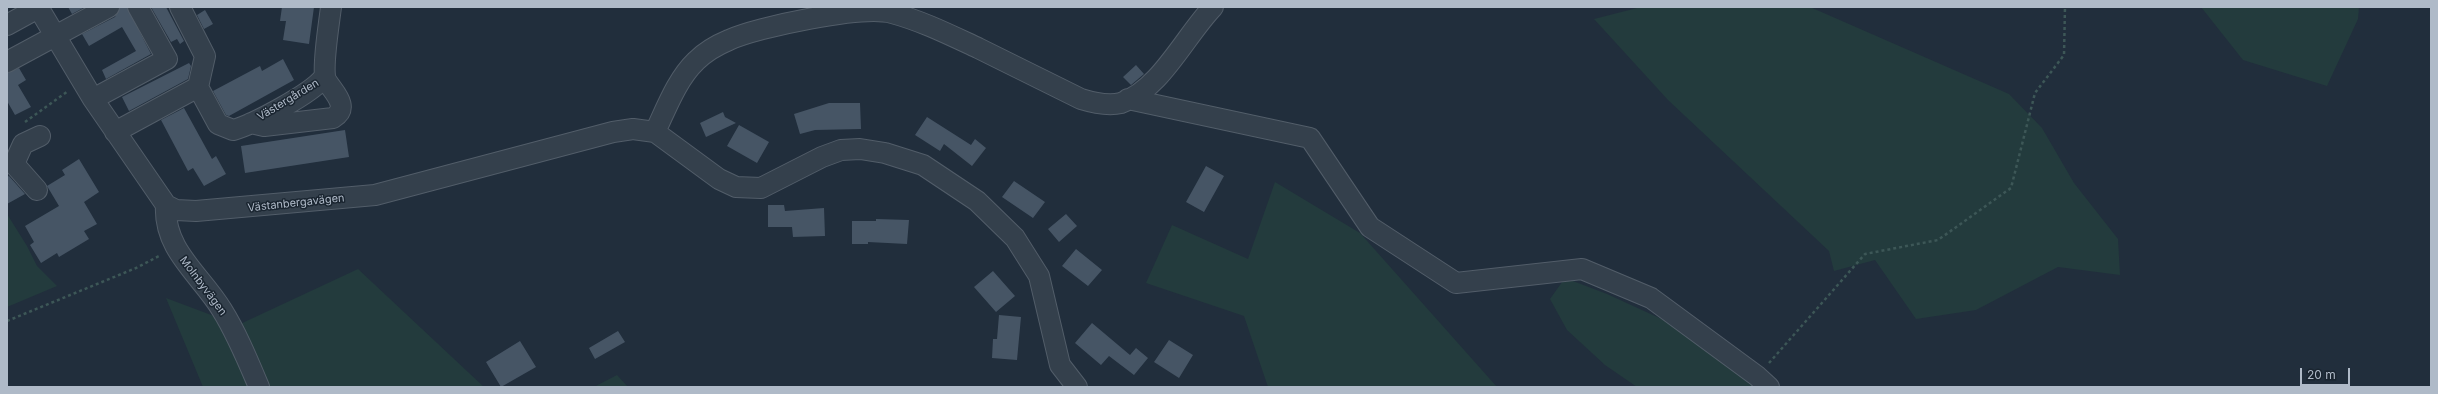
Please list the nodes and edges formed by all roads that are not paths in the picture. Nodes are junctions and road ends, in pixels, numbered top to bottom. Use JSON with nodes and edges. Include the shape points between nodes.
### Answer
{"nodes":[{"id":1,"x":109,"y":7,"type":"edge"},
{"id":2,"x":138,"y":7,"type":"edge"},
{"id":3,"x":180,"y":7,"type":"edge"},
{"id":4,"x":331,"y":7,"type":"edge"},
{"id":5,"x":1213,"y":7,"type":"edge"},
{"id":6,"x":38,"y":8,"type":"edge"},
{"id":7,"x":7,"y":25,"type":"edge"},
{"id":8,"x":54,"y":36,"type":"junction"},
{"id":9,"x":7,"y":62,"type":"edge"},
{"id":10,"x":324,"y":77,"type":"junction"},
{"id":11,"x":198,"y":87,"type":"junction"},
{"id":12,"x":93,"y":99,"type":"junction"},
{"id":13,"x":1128,"y":99,"type":"junction"},
{"id":14,"x":251,"y":123,"type":"junction"},
{"id":15,"x":115,"y":132,"type":"junction"},
{"id":16,"x":655,"y":132,"type":"junction"},
{"id":17,"x":40,"y":136,"type":"dead end"},
{"id":18,"x":37,"y":190,"type":"dead end"},
{"id":19,"x":166,"y":205,"type":"junction"},
{"id":20,"x":1763,"y":382,"type":"edge"},
{"id":21,"x":259,"y":387,"type":"edge"},
{"id":22,"x":1077,"y":387,"type":"edge"}],
"edges":[{"from":1,"to":8,"type":"street"},
{"from":2,"to":12,"type":"street","via":[[167,59]]},
{"from":3,"to":11,"type":"street","via":[[204,56]]},
{"from":4,"to":10,"type":"street","name":"Västergården"},
{"from":5,"to":13,"type":"street","via":[[1147,89]]},
{"from":6,"to":7,"type":"street"},
{"from":6,"to":8,"type":"street"},
{"from":8,"to":9,"type":"street"},
{"from":8,"to":12,"type":"street"},
{"from":10,"to":14,"type":"street","name":"Västergården","via":[[316,86]]},
{"from":10,"to":14,"type":"street","name":"Västergården","via":[[339,98],[339,112],[333,118],[264,126]]},
{"from":11,"to":14,"type":"street","name":"Västergården","via":[[218,124],[233,130]]},
{"from":11,"to":15,"type":"street"},
{"from":12,"to":15,"type":"street"},
{"from":13,"to":16,"type":"street","via":[[1109,104],[1081,99],[924,22],[890,12],[872,10],[797,21],[730,39],[695,62]]},
{"from":13,"to":20,"type":"street","via":[[1310,138],[1370,227],[1456,283],[1582,269],[1651,298]]},
{"from":15,"to":19,"type":"street"},
{"from":16,"to":19,"type":"street","name":"Västanbergavägen","via":[[613,132],[375,195],[196,211],[176,210]]},
{"from":16,"to":22,"type":"street","via":[[719,179],[736,187],[761,188],[841,150],[860,149],[885,153],[923,165],[977,201],[1015,238],[1038,276],[1060,365]]},
{"from":17,"to":18,"type":"street","via":[[23,144],[14,164]]},
{"from":19,"to":21,"type":"street","name":"Molnbyvägen","via":[[166,223],[175,247],[222,309],[247,357]]}]}
